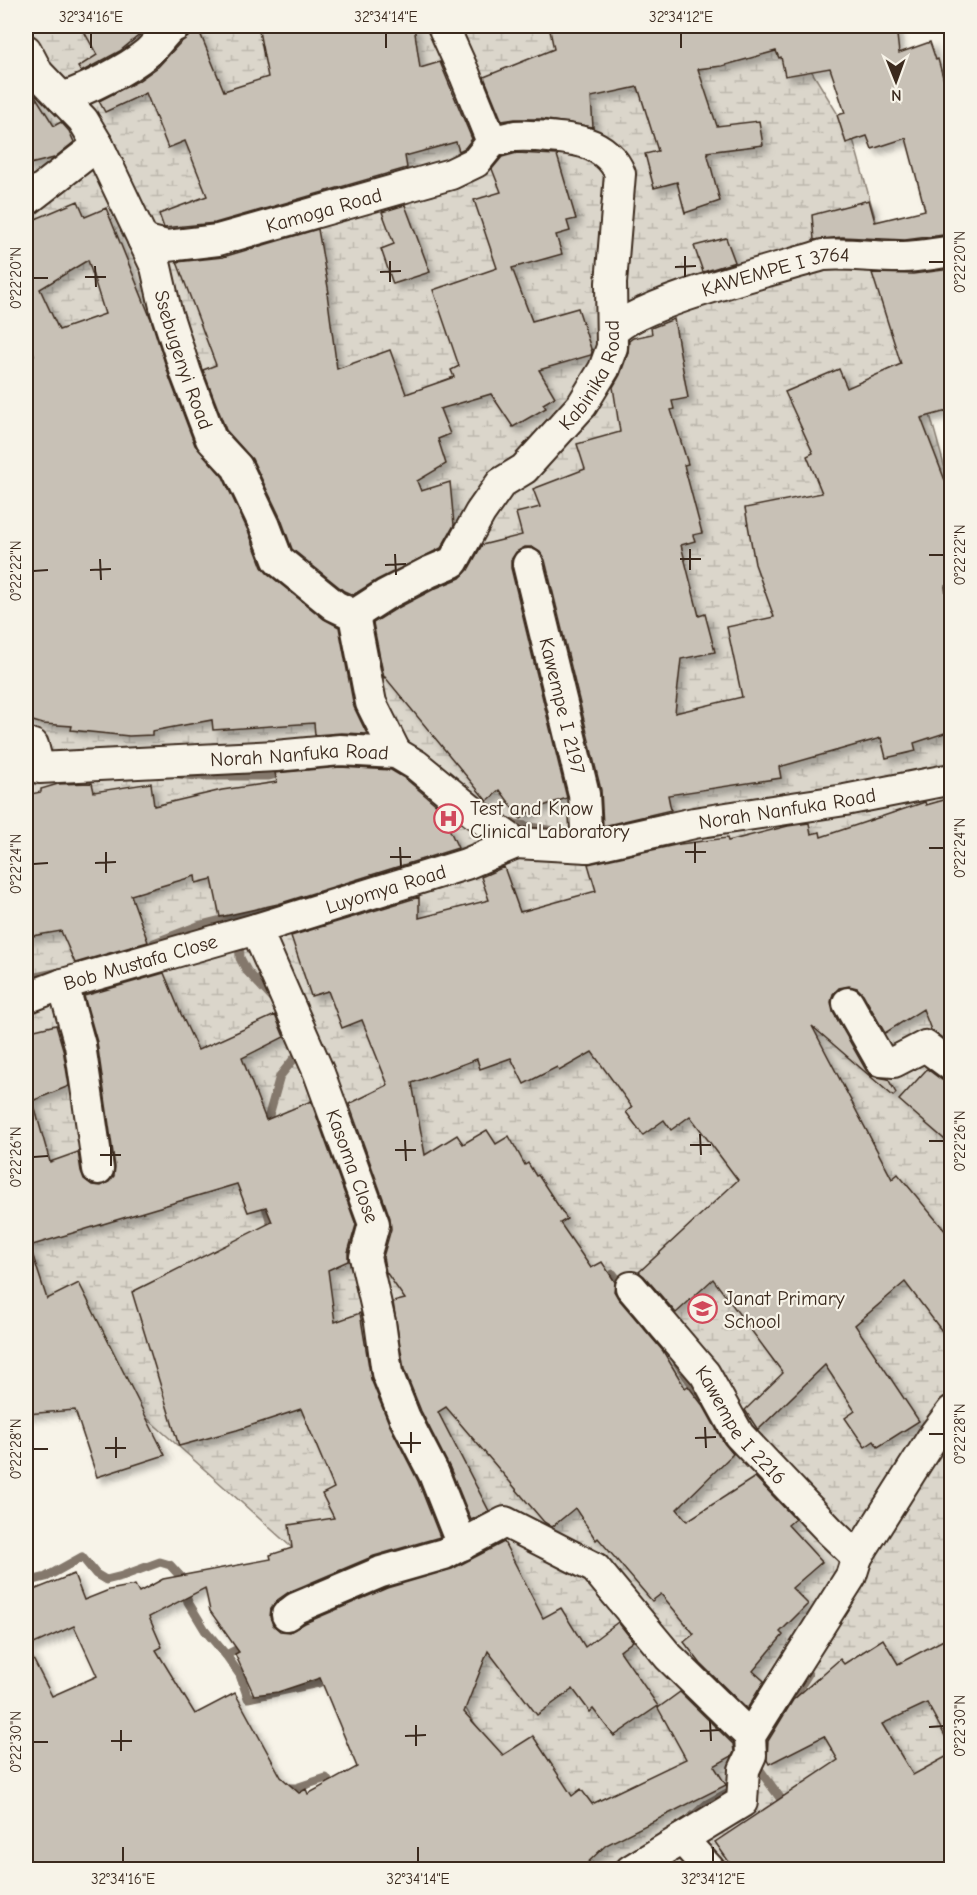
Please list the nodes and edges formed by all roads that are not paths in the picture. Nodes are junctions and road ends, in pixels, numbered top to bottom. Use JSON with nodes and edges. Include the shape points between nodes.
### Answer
{"nodes":[{"id":1,"x":175,"y":26,"type":"edge"},
{"id":2,"x":443,"y":26,"type":"edge"},
{"id":3,"x":26,"y":50,"type":"edge"},
{"id":4,"x":62,"y":98,"type":"junction"},
{"id":5,"x":492,"y":142,"type":"junction"},
{"id":6,"x":98,"y":145,"type":"junction"},
{"id":7,"x":26,"y":201,"type":"edge"},
{"id":8,"x":143,"y":240,"type":"junction"},
{"id":9,"x":951,"y":251,"type":"edge"},
{"id":10,"x":612,"y":333,"type":"junction"},
{"id":11,"x":528,"y":564,"type":"dead end"},
{"id":12,"x":354,"y":615,"type":"junction"},
{"id":13,"x":396,"y":753,"type":"junction"},
{"id":14,"x":30,"y":761,"type":"edge"},
{"id":15,"x":951,"y":780,"type":"edge"},
{"id":16,"x":516,"y":843,"type":"junction"},
{"id":17,"x":587,"y":847,"type":"junction"},
{"id":18,"x":256,"y":929,"type":"junction"},
{"id":19,"x":63,"y":984,"type":"junction"},
{"id":20,"x":26,"y":998,"type":"edge"},
{"id":21,"x":848,"y":1003,"type":"dead end"},
{"id":22,"x":951,"y":1065,"type":"edge"},
{"id":23,"x":98,"y":1169,"type":"dead end"},
{"id":24,"x":631,"y":1287,"type":"dead end"},
{"id":25,"x":951,"y":1411,"type":"edge"},
{"id":26,"x":462,"y":1545,"type":"junction"},
{"id":27,"x":857,"y":1557,"type":"junction"},
{"id":28,"x":287,"y":1614,"type":"dead end"},
{"id":29,"x":750,"y":1736,"type":"junction"},
{"id":30,"x":682,"y":1839,"type":"junction"},
{"id":31,"x":631,"y":1869,"type":"edge"},
{"id":32,"x":710,"y":1869,"type":"edge"}],
"edges":[{"from":1,"to":4,"type":"street","via":[[132,63]]},
{"from":2,"to":5,"type":"street"},
{"from":3,"to":4,"type":"street","name":"Ssebugenyi Road","via":[[38,73]]},
{"from":4,"to":6,"type":"street","name":"Ssebugenyi Road","via":[[83,120]]},
{"from":5,"to":8,"type":"street","name":"Kamoga Road","via":[[476,162],[451,174],[218,240],[167,246]]},
{"from":5,"to":10,"type":"street","name":"Kabinika Road","via":[[516,136],[542,136],[586,143],[616,163],[620,174],[611,283]]},
{"from":6,"to":7,"type":"street"},
{"from":6,"to":8,"type":"street","name":"Ssebugenyi Road"},
{"from":8,"to":12,"type":"street","name":"Ssebugenyi Road","via":[[156,267],[186,373],[212,439],[237,467],[278,560],[335,606]]},
{"from":9,"to":10,"type":"street","name":"KAWEMPE I 3764","via":[[899,257],[823,255],[698,292],[639,314]]},
{"from":10,"to":12,"type":"street","name":"Kabinika Road","via":[[612,347],[603,369],[582,405],[524,469],[501,483],[453,562],[385,595]]},
{"from":11,"to":17,"type":"street","name":"Kawempe I 2197","via":[[584,794]]},
{"from":12,"to":13,"type":"street","via":[[371,703]]},
{"from":13,"to":14,"type":"street","name":"Norah Nanfuka Road","via":[[340,750],[276,756]]},
{"from":13,"to":16,"type":"street","name":"Norah Nanfuka Road"},
{"from":15,"to":17,"type":"street","name":"Norah Nanfuka Road","via":[[694,824]]},
{"from":16,"to":17,"type":"street","name":"Norah Nanfuka Road"},
{"from":16,"to":18,"type":"street","name":"Luyomya Road","via":[[466,864]]},
{"from":18,"to":19,"type":"street","name":"Bob Mustafa Close"},
{"from":18,"to":26,"type":"street","name":"Kasoma Close","via":[[319,1072],[374,1224],[365,1257],[387,1373]]},
{"from":19,"to":20,"type":"street","name":"Bob Mustafa Close"},
{"from":19,"to":23,"type":"street","via":[[80,1045]]},
{"from":21,"to":22,"type":"street","via":[[881,1061],[894,1062],[925,1046]]},
{"from":24,"to":27,"type":"street","name":"Kawempe I 2216","via":[[705,1374],[739,1435]]},
{"from":25,"to":27,"type":"street"},
{"from":26,"to":28,"type":"street","via":[[381,1572]]},
{"from":26,"to":29,"type":"street","via":[[505,1522],[595,1568],[668,1656]]},
{"from":27,"to":29,"type":"street","via":[[851,1576]]},
{"from":29,"to":30,"type":"street","via":[[751,1755],[744,1770],[742,1802]]},
{"from":30,"to":31,"type":"street"},
{"from":30,"to":32,"type":"street"}]}
